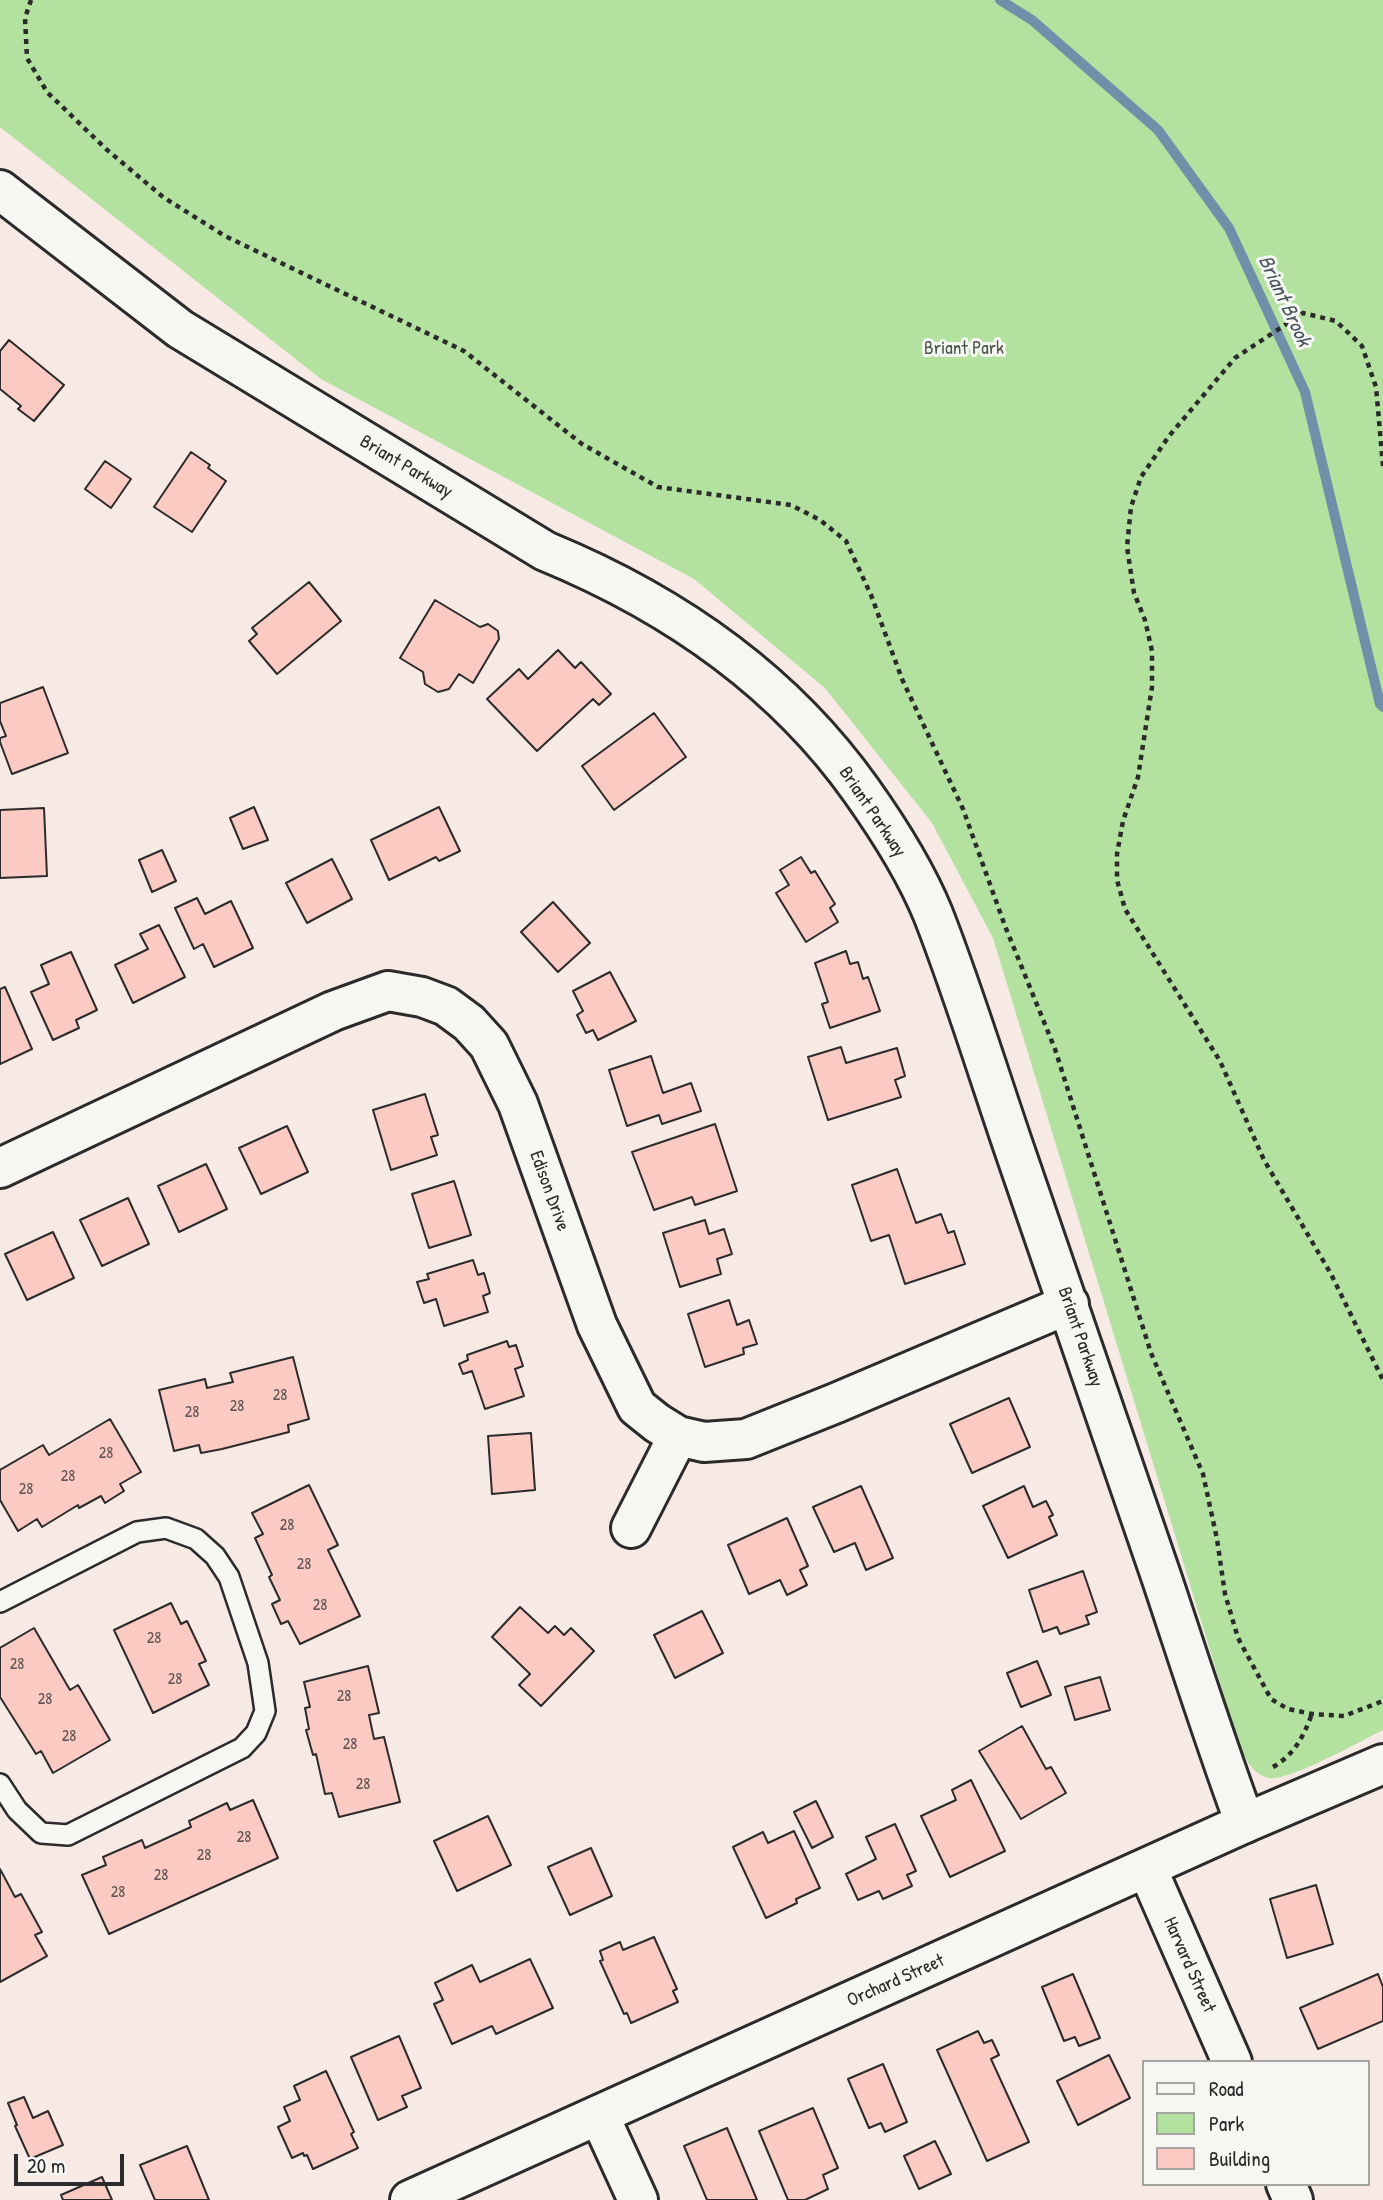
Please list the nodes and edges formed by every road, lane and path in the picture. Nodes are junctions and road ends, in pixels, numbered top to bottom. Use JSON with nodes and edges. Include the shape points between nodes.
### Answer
{"nodes":[{"id":1,"x":31,"y":0,"type":"edge"},
{"id":2,"x":0,"y":190,"type":"edge"},
{"id":3,"x":1383,"y":466,"type":"edge"},
{"id":4,"x":0,"y":1168,"type":"edge"},
{"id":5,"x":1069,"y":1304,"type":"junction"},
{"id":6,"x":1383,"y":1380,"type":"edge"},
{"id":7,"x":678,"y":1436,"type":"junction"},
{"id":8,"x":631,"y":1528,"type":"dead end"},
{"id":9,"x":0,"y":1602,"type":"edge"},
{"id":10,"x":1383,"y":1701,"type":"edge"},
{"id":11,"x":1312,"y":1714,"type":"junction"},
{"id":12,"x":1383,"y":1763,"type":"edge"},
{"id":13,"x":1269,"y":1769,"type":"dead end"},
{"id":14,"x":0,"y":1784,"type":"edge"},
{"id":15,"x":1245,"y":1823,"type":"junction"},
{"id":16,"x":1147,"y":1868,"type":"junction"},
{"id":17,"x":1231,"y":2060,"type":"edge"},
{"id":18,"x":599,"y":2115,"type":"junction"},
{"id":19,"x":410,"y":2200,"type":"edge"},
{"id":20,"x":638,"y":2200,"type":"edge"}],
"edges":[{"from":1,"to":11,"type":"path","via":[[25,18],[27,58],[47,92],[163,197],[225,236],[464,351],[582,444],[658,487],[792,505],[846,541],[902,679],[963,809],[1055,1049],[1152,1353],[1202,1474],[1238,1638],[1271,1699],[1288,1709]]},
{"from":2,"to":5,"type":"street","name":"Briant Parkway","via":[[180,329],[545,551],[648,599],[708,638],[763,682],[814,732],[873,808],[932,911]]},
{"from":3,"to":6,"type":"path","via":[[1376,387],[1362,345],[1336,320],[1303,313],[1235,358],[1141,477],[1131,507],[1127,547],[1152,651],[1152,687],[1138,777],[1123,821],[1116,880],[1125,909],[1220,1061],[1264,1160],[1331,1274]]},
{"from":4,"to":7,"type":"street","name":"Edison Drive","via":[[333,1011],[388,990],[446,1006],[489,1045],[507,1080],[597,1325],[636,1407]]},
{"from":5,"to":7,"type":"street","name":"Edison Drive","via":[[746,1439],[705,1442]]},
{"from":5,"to":15,"type":"street","name":"Briant Parkway"},
{"from":7,"to":8,"type":"street"},
{"from":9,"to":14,"type":"lane","via":[[137,1532],[166,1528],[196,1539],[229,1577],[258,1663],[265,1711],[257,1733],[242,1748],[68,1835],[41,1833],[17,1810]]},
{"from":10,"to":11,"type":"path","via":[[1344,1716]]},
{"from":11,"to":13,"type":"path","via":[[1303,1740]]},
{"from":12,"to":15,"type":"street","name":"Orchard Street"},
{"from":15,"to":16,"type":"street","name":"Orchard Street"},
{"from":16,"to":17,"type":"street","name":"Harvard Street"},
{"from":16,"to":18,"type":"street","name":"Orchard Street"},
{"from":18,"to":19,"type":"street","name":"Orchard Street"},
{"from":18,"to":20,"type":"street"}]}
